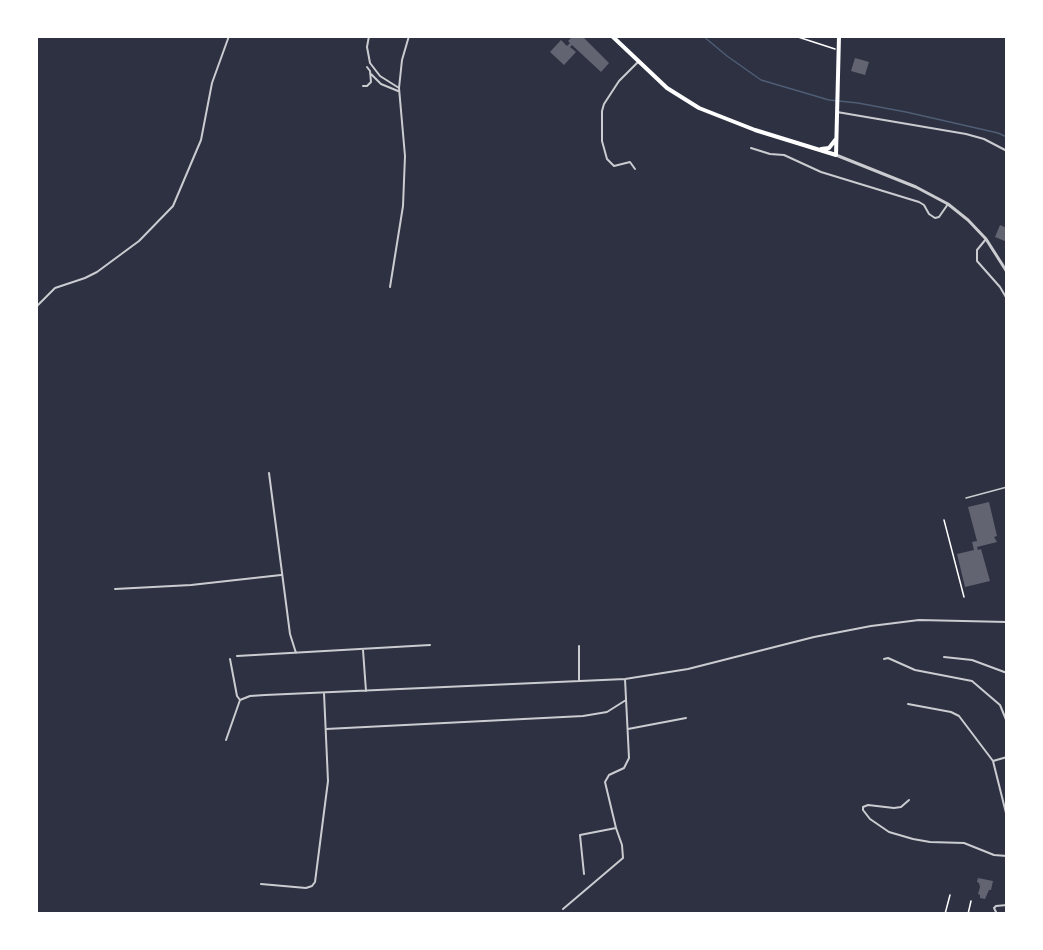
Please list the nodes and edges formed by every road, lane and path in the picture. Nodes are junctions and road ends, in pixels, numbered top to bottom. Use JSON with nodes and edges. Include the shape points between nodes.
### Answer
{"nodes":[{"id":1,"x":229,"y":36,"type":"edge"},
{"id":2,"x":369,"y":36,"type":"edge"},
{"id":3,"x":409,"y":36,"type":"edge"},
{"id":4,"x":612,"y":36,"type":"edge"},
{"id":5,"x":795,"y":36,"type":"edge"},
{"id":6,"x":839,"y":36,"type":"edge"},
{"id":7,"x":839,"y":50,"type":"junction"},
{"id":8,"x":638,"y":62,"type":"junction"},
{"id":9,"x":368,"y":67,"type":"dead end"},
{"id":10,"x":371,"y":74,"type":"junction"},
{"id":11,"x":363,"y":86,"type":"dead end"},
{"id":12,"x":399,"y":89,"type":"junction"},
{"id":13,"x":837,"y":110,"type":"junction"},
{"id":14,"x":836,"y":139,"type":"junction"},
{"id":15,"x":751,"y":148,"type":"dead end"},
{"id":16,"x":817,"y":149,"type":"junction"},
{"id":17,"x":1007,"y":151,"type":"edge"},
{"id":18,"x":836,"y":155,"type":"junction"},
{"id":19,"x":635,"y":169,"type":"dead end"},
{"id":20,"x":948,"y":204,"type":"junction"},
{"id":21,"x":986,"y":239,"type":"junction"},
{"id":22,"x":1007,"y":272,"type":"edge"},
{"id":23,"x":390,"y":287,"type":"dead end"},
{"id":24,"x":1007,"y":299,"type":"edge"},
{"id":25,"x":36,"y":307,"type":"edge"},
{"id":26,"x":268,"y":473,"type":"dead end"},
{"id":27,"x":1007,"y":487,"type":"edge"},
{"id":28,"x":966,"y":498,"type":"dead end"},
{"id":29,"x":944,"y":520,"type":"dead end"},
{"id":30,"x":281,"y":575,"type":"junction"},
{"id":31,"x":115,"y":589,"type":"dead end"},
{"id":32,"x":964,"y":597,"type":"dead end"},
{"id":33,"x":1007,"y":622,"type":"edge"},
{"id":34,"x":430,"y":645,"type":"dead end"},
{"id":35,"x":579,"y":646,"type":"dead end"},
{"id":36,"x":363,"y":650,"type":"junction"},
{"id":37,"x":296,"y":653,"type":"junction"},
{"id":38,"x":237,"y":656,"type":"dead end"},
{"id":39,"x":944,"y":657,"type":"dead end"},
{"id":40,"x":230,"y":659,"type":"dead end"},
{"id":41,"x":884,"y":659,"type":"dead end"},
{"id":42,"x":1007,"y":673,"type":"edge"},
{"id":43,"x":626,"y":679,"type":"junction"},
{"id":44,"x":579,"y":681,"type":"junction"},
{"id":45,"x":366,"y":691,"type":"junction"},
{"id":46,"x":324,"y":693,"type":"junction"},
{"id":47,"x":240,"y":700,"type":"junction"},
{"id":48,"x":626,"y":700,"type":"junction"},
{"id":49,"x":908,"y":704,"type":"dead end"},
{"id":50,"x":686,"y":718,"type":"dead end"},
{"id":51,"x":1007,"y":722,"type":"edge"},
{"id":52,"x":326,"y":729,"type":"junction"},
{"id":53,"x":628,"y":729,"type":"junction"},
{"id":54,"x":226,"y":740,"type":"dead end"},
{"id":55,"x":1007,"y":757,"type":"edge"},
{"id":56,"x":993,"y":761,"type":"junction"},
{"id":57,"x":909,"y":800,"type":"dead end"},
{"id":58,"x":1007,"y":817,"type":"edge"},
{"id":59,"x":616,"y":828,"type":"junction"},
{"id":60,"x":1007,"y":856,"type":"edge"},
{"id":61,"x":584,"y":874,"type":"dead end"},
{"id":62,"x":261,"y":884,"type":"dead end"},
{"id":63,"x":950,"y":895,"type":"dead end"},
{"id":64,"x":971,"y":901,"type":"dead end"},
{"id":65,"x":1007,"y":905,"type":"edge"},
{"id":66,"x":563,"y":909,"type":"dead end"},
{"id":67,"x":945,"y":914,"type":"edge"},
{"id":68,"x":968,"y":914,"type":"edge"},
{"id":69,"x":997,"y":914,"type":"edge"}],
"edges":[{"from":1,"to":25,"type":"street","via":[[212,83],[201,140],[173,206],[140,241],[91,275],[55,288]]},
{"from":2,"to":12,"type":"street","via":[[369,63]]},
{"from":3,"to":12,"type":"street"},
{"from":4,"to":8,"type":"main road"},
{"from":5,"to":7,"type":"path"},
{"from":6,"to":7,"type":"main road"},
{"from":7,"to":13,"type":"main road"},
{"from":8,"to":16,"type":"main road","via":[[699,108]]},
{"from":8,"to":19,"type":"street","via":[[604,104],[601,122],[602,146],[610,163],[614,166],[630,162]]},
{"from":9,"to":10,"type":"street"},
{"from":10,"to":11,"type":"street","via":[[370,84]]},
{"from":10,"to":12,"type":"street","via":[[381,84]]},
{"from":12,"to":23,"type":"street","via":[[405,171]]},
{"from":13,"to":14,"type":"main road"},
{"from":13,"to":17,"type":"street","via":[[966,134]]},
{"from":14,"to":16,"type":"main road","via":[[829,148]]},
{"from":14,"to":18,"type":"main road"},
{"from":15,"to":20,"type":"street","via":[[784,155],[821,172],[919,202],[935,218]]},
{"from":16,"to":18,"type":"main road"},
{"from":18,"to":20,"type":"street"},
{"from":20,"to":21,"type":"street"},
{"from":21,"to":22,"type":"street"},
{"from":21,"to":24,"type":"street","via":[[977,250],[977,261]]},
{"from":26,"to":30,"type":"street"},
{"from":27,"to":28,"type":"lane"},
{"from":29,"to":32,"type":"path"},
{"from":30,"to":31,"type":"street"},
{"from":30,"to":37,"type":"street"},
{"from":33,"to":43,"type":"street","via":[[919,620],[871,626],[688,669]]},
{"from":34,"to":36,"type":"street"},
{"from":35,"to":44,"type":"street"},
{"from":36,"to":37,"type":"street"},
{"from":36,"to":45,"type":"street"},
{"from":37,"to":38,"type":"street"},
{"from":39,"to":42,"type":"street","via":[[972,660]]},
{"from":40,"to":47,"type":"street"},
{"from":41,"to":51,"type":"street","via":[[915,670],[972,681],[1000,705]]},
{"from":43,"to":44,"type":"street"},
{"from":43,"to":48,"type":"street"},
{"from":44,"to":45,"type":"street"},
{"from":45,"to":46,"type":"street"},
{"from":46,"to":47,"type":"street","via":[[250,696]]},
{"from":46,"to":52,"type":"street"},
{"from":47,"to":54,"type":"street"},
{"from":48,"to":52,"type":"street","via":[[607,712],[583,716]]},
{"from":48,"to":53,"type":"street"},
{"from":49,"to":56,"type":"street","via":[[958,715]]},
{"from":50,"to":53,"type":"street"},
{"from":52,"to":62,"type":"street","via":[[328,781],[314,885],[306,888]]},
{"from":53,"to":59,"type":"street","via":[[628,762],[605,782]]},
{"from":55,"to":56,"type":"street"},
{"from":56,"to":58,"type":"street"},
{"from":57,"to":60,"type":"street","via":[[901,807],[868,805],[862,810],[889,832],[930,842],[964,843]]},
{"from":59,"to":61,"type":"street","via":[[580,835]]},
{"from":59,"to":66,"type":"street","via":[[622,859]]},
{"from":63,"to":67,"type":"path"},
{"from":64,"to":68,"type":"path"},
{"from":65,"to":69,"type":"street","via":[[994,908]]}]}
